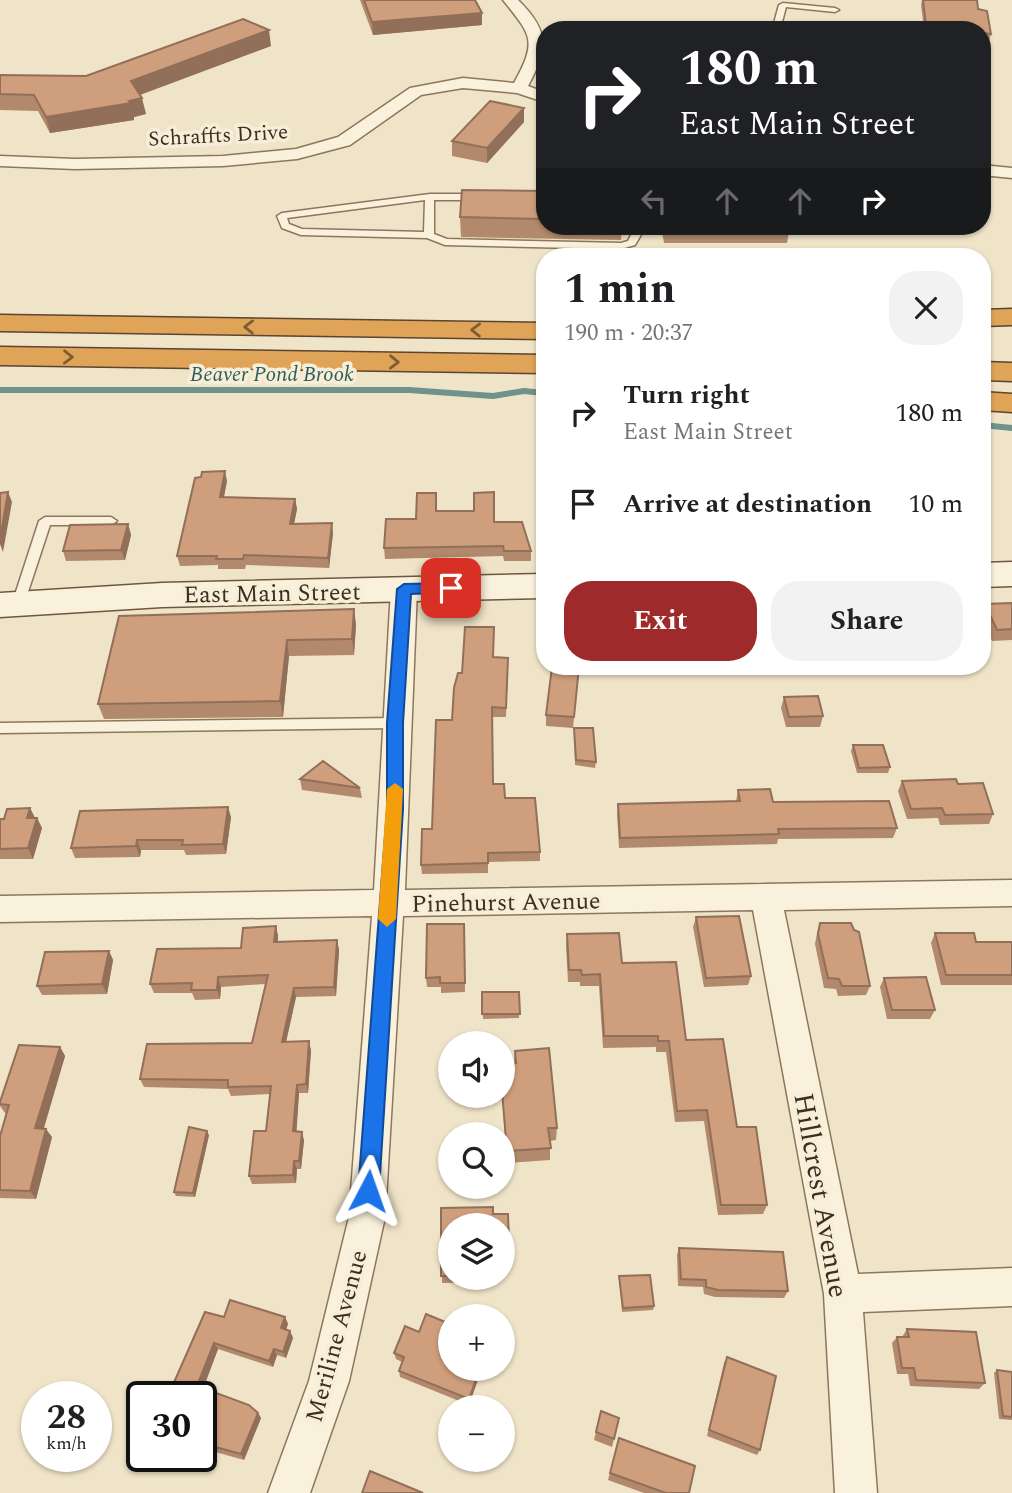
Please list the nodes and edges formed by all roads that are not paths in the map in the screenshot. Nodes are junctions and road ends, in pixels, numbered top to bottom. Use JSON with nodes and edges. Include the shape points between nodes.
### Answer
{"nodes":[{"id":1,"x":510,"y":0,"type":"edge"},
{"id":2,"x":835,"y":10,"type":"dead end"},
{"id":3,"x":779,"y":21,"type":"edge"},
{"id":4,"x":536,"y":38,"type":"edge"},
{"id":5,"x":536,"y":58,"type":"edge"},
{"id":6,"x":519,"y":88,"type":"junction"},
{"id":7,"x":536,"y":94,"type":"edge"},
{"id":8,"x":0,"y":161,"type":"edge"},
{"id":9,"x":991,"y":171,"type":"edge"},
{"id":10,"x":1012,"y":173,"type":"edge"},
{"id":11,"x":429,"y":197,"type":"junction"},
{"id":12,"x":485,"y":197,"type":"edge"},
{"id":13,"x":429,"y":235,"type":"junction"},
{"id":14,"x":636,"y":235,"type":"edge"},
{"id":15,"x":1012,"y":317,"type":"edge"},
{"id":16,"x":991,"y":318,"type":"edge"},
{"id":17,"x":0,"y":323,"type":"edge"},
{"id":18,"x":536,"y":331,"type":"edge"},
{"id":19,"x":991,"y":338,"type":"edge"},
{"id":20,"x":1012,"y":338,"type":"edge"},
{"id":21,"x":0,"y":356,"type":"edge"},
{"id":22,"x":536,"y":365,"type":"edge"},
{"id":23,"x":991,"y":371,"type":"edge"},
{"id":24,"x":1012,"y":372,"type":"edge"},
{"id":25,"x":991,"y":402,"type":"edge"},
{"id":26,"x":1012,"y":403,"type":"edge"},
{"id":27,"x":111,"y":521,"type":"edge"},
{"id":28,"x":1012,"y":574,"type":"edge"},
{"id":29,"x":991,"y":575,"type":"edge"},
{"id":30,"x":536,"y":586,"type":"edge"},
{"id":31,"x":404,"y":589,"type":"junction"},
{"id":32,"x":9,"y":604,"type":"edge"},
{"id":33,"x":395,"y":723,"type":"junction"},
{"id":34,"x":0,"y":728,"type":"edge"},
{"id":35,"x":1012,"y":893,"type":"edge"},
{"id":36,"x":766,"y":899,"type":"junction"},
{"id":37,"x":388,"y":904,"type":"junction"},
{"id":38,"x":0,"y":910,"type":"edge"},
{"id":39,"x":1012,"y":1287,"type":"edge"},
{"id":40,"x":842,"y":1294,"type":"junction"},
{"id":41,"x":289,"y":1493,"type":"edge"},
{"id":42,"x":856,"y":1493,"type":"edge"}],
"edges":[{"from":1,"to":4,"type":"street","via":[[529,20]]},
{"from":2,"to":3,"type":"lane","via":[[783,5]]},
{"from":5,"to":6,"type":"street"},
{"from":6,"to":7,"type":"street","name":"Schraffts Drive"},
{"from":6,"to":8,"type":"street","name":"Schraffts Drive","via":[[463,83],[416,91],[344,141],[297,154],[223,161]]},
{"from":9,"to":10,"type":"street"},
{"from":11,"to":12,"type":"lane"},
{"from":11,"to":13,"type":"lane"},
{"from":11,"to":13,"type":"lane","via":[[282,216],[285,226],[301,232]]},
{"from":13,"to":14,"type":"lane","via":[[445,242],[621,246],[632,243]]},
{"from":15,"to":16,"type":"highway"},
{"from":18,"to":17,"type":"highway","one_way":true},
{"from":19,"to":20,"type":"highway"},
{"from":21,"to":22,"type":"highway","one_way":true},
{"from":23,"to":24,"type":"highway"},
{"from":25,"to":26,"type":"highway"},
{"from":27,"to":32,"type":"lane","via":[[45,522]]},
{"from":28,"to":29,"type":"main road"},
{"from":30,"to":31,"type":"main road","name":"East Main Street"},
{"from":31,"to":32,"type":"main road","name":"East Main Street"},
{"from":31,"to":33,"type":"street","name":"Meriline Avenue"},
{"from":33,"to":34,"type":"lane"},
{"from":33,"to":37,"type":"street","name":"Meriline Avenue"},
{"from":35,"to":36,"type":"street","name":"Pinehurst Avenue"},
{"from":36,"to":37,"type":"street","name":"Pinehurst Avenue"},
{"from":36,"to":40,"type":"street","name":"Hillcrest Avenue"},
{"from":37,"to":38,"type":"street","name":"Pinehurst Avenue"},
{"from":37,"to":41,"type":"street","name":"Meriline Avenue","via":[[367,1217],[329,1381]]},
{"from":39,"to":40,"type":"street"},
{"from":40,"to":42,"type":"street","name":"Hillcrest Avenue"}]}
